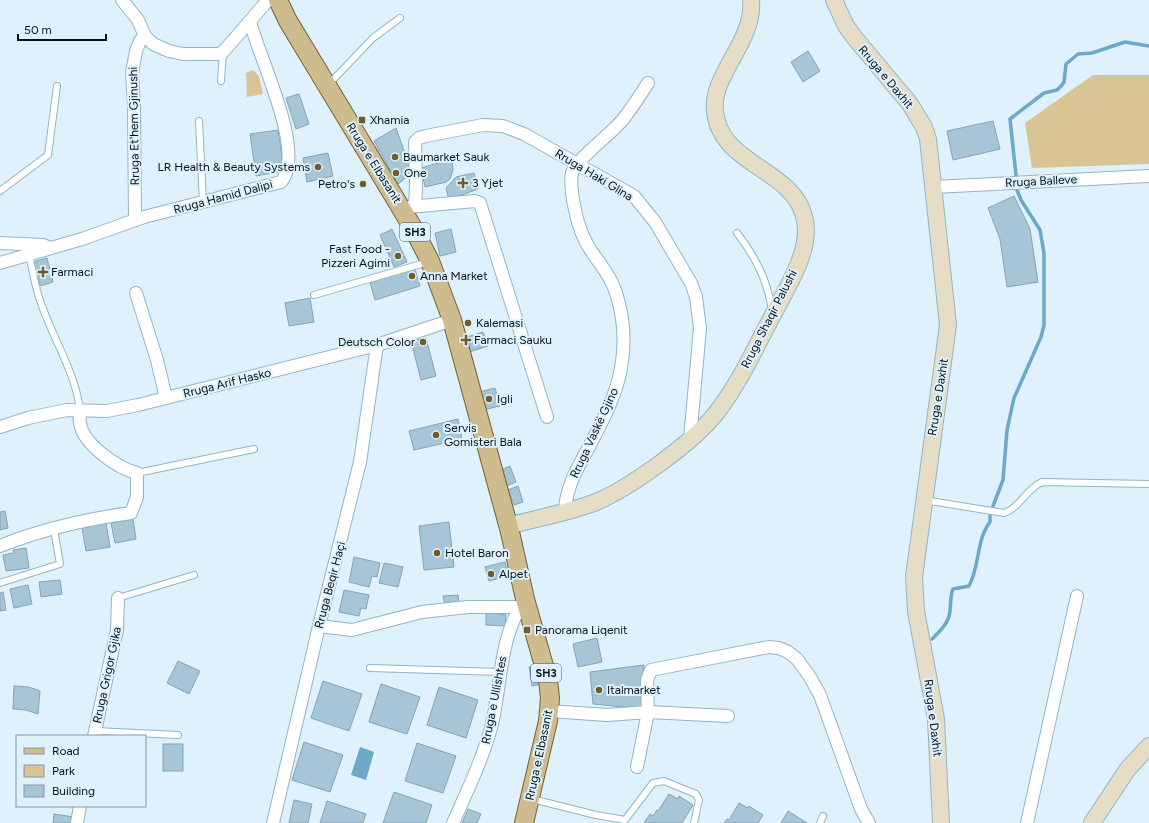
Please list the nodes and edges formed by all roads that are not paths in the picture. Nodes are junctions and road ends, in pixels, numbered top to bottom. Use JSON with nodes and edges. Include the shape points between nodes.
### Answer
{"nodes":[{"id":1,"x":122,"y":0,"type":"edge"},
{"id":2,"x":268,"y":0,"type":"edge"},
{"id":3,"x":278,"y":0,"type":"edge"},
{"id":4,"x":751,"y":0,"type":"edge"},
{"id":5,"x":834,"y":0,"type":"edge"},
{"id":6,"x":400,"y":18,"type":"dead end"},
{"id":7,"x":250,"y":21,"type":"junction"},
{"id":8,"x":145,"y":36,"type":"junction"},
{"id":9,"x":223,"y":52,"type":"junction"},
{"id":10,"x":221,"y":81,"type":"dead end"},
{"id":11,"x":648,"y":83,"type":"dead end"},
{"id":12,"x":57,"y":86,"type":"dead end"},
{"id":13,"x":327,"y":86,"type":"junction"},
{"id":14,"x":199,"y":121,"type":"dead end"},
{"id":15,"x":578,"y":163,"type":"junction"},
{"id":16,"x":1149,"y":176,"type":"edge"},
{"id":17,"x":934,"y":187,"type":"junction"},
{"id":18,"x":0,"y":191,"type":"edge"},
{"id":19,"x":203,"y":203,"type":"junction"},
{"id":20,"x":409,"y":207,"type":"junction"},
{"id":21,"x":135,"y":220,"type":"junction"},
{"id":22,"x":737,"y":233,"type":"dead end"},
{"id":23,"x":0,"y":243,"type":"edge"},
{"id":24,"x":51,"y":248,"type":"junction"},
{"id":25,"x":29,"y":255,"type":"junction"},
{"id":26,"x":430,"y":261,"type":"junction"},
{"id":27,"x":0,"y":263,"type":"edge"},
{"id":28,"x":136,"y":293,"type":"dead end"},
{"id":29,"x":314,"y":295,"type":"dead end"},
{"id":30,"x":772,"y":316,"type":"junction"},
{"id":31,"x":452,"y":320,"type":"junction"},
{"id":32,"x":377,"y":345,"type":"junction"},
{"id":33,"x":166,"y":398,"type":"junction"},
{"id":34,"x":80,"y":411,"type":"junction"},
{"id":35,"x":547,"y":417,"type":"dead end"},
{"id":36,"x":0,"y":427,"type":"edge"},
{"id":37,"x":690,"y":439,"type":"junction"},
{"id":38,"x":254,"y":449,"type":"dead end"},
{"id":39,"x":136,"y":473,"type":"junction"},
{"id":40,"x":1149,"y":484,"type":"edge"},
{"id":41,"x":923,"y":500,"type":"junction"},
{"id":42,"x":565,"y":511,"type":"junction"},
{"id":43,"x":508,"y":526,"type":"junction"},
{"id":44,"x":54,"y":529,"type":"junction"},
{"id":45,"x":0,"y":546,"type":"edge"},
{"id":46,"x":194,"y":575,"type":"dead end"},
{"id":47,"x":0,"y":583,"type":"edge"},
{"id":48,"x":1077,"y":596,"type":"dead end"},
{"id":49,"x":118,"y":598,"type":"joint"},
{"id":50,"x":522,"y":603,"type":"junction"},
{"id":51,"x":319,"y":626,"type":"junction"},
{"id":52,"x":370,"y":668,"type":"dead end"},
{"id":53,"x":500,"y":672,"type":"junction"},
{"id":54,"x":549,"y":710,"type":"junction"},
{"id":55,"x":648,"y":712,"type":"junction"},
{"id":56,"x":728,"y":716,"type":"dead end"},
{"id":57,"x":95,"y":734,"type":"edge"},
{"id":58,"x":178,"y":735,"type":"dead end"},
{"id":59,"x":1149,"y":746,"type":"edge"},
{"id":60,"x":637,"y":767,"type":"dead end"},
{"id":61,"x":530,"y":799,"type":"junction"},
{"id":62,"x":80,"y":807,"type":"edge"},
{"id":63,"x":823,"y":816,"type":"dead end"},
{"id":64,"x":77,"y":823,"type":"edge"},
{"id":65,"x":273,"y":823,"type":"edge"},
{"id":66,"x":453,"y":823,"type":"edge"},
{"id":67,"x":524,"y":823,"type":"edge"},
{"id":68,"x":694,"y":823,"type":"edge"},
{"id":69,"x":820,"y":823,"type":"edge"},
{"id":70,"x":869,"y":823,"type":"edge"},
{"id":71,"x":941,"y":823,"type":"edge"},
{"id":72,"x":1027,"y":823,"type":"edge"},
{"id":73,"x":1092,"y":823,"type":"edge"}],
"edges":[{"from":1,"to":8,"type":"street","via":[[138,20]]},
{"from":2,"to":7,"type":"street"},
{"from":3,"to":13,"type":"main road","name":"Rruga e Elbasanit","number":"SH3"},
{"from":4,"to":30,"type":"street","name":"Rruga Shaqir Palushi","via":[[750,21],[745,35],[714,99],[718,127],[726,141],[784,187],[794,197],[804,214],[806,223],[803,250]]},
{"from":5,"to":17,"type":"street","name":"Rruga e Daxhit","via":[[854,38],[910,104],[924,126]]},
{"from":6,"to":13,"type":"lane","via":[[373,38]]},
{"from":7,"to":9,"type":"street"},
{"from":7,"to":19,"type":"street","name":"Rruga Hamid Dalipi","via":[[278,103],[288,147],[288,170],[281,182]]},
{"from":8,"to":9,"type":"street","via":[[161,48],[183,54],[217,55]]},
{"from":8,"to":21,"type":"street","name":"Rruga Et'hem Gjinushi","via":[[136,51],[132,73]]},
{"from":9,"to":10,"type":"lane"},
{"from":11,"to":15,"type":"street","name":"Rruga Vaskë Gjino","via":[[624,118]]},
{"from":12,"to":18,"type":"lane","via":[[48,155]]},
{"from":13,"to":20,"type":"main road","name":"Rruga e Elbasanit","number":"SH3"},
{"from":14,"to":19,"type":"lane"},
{"from":15,"to":20,"type":"street","name":"Rruga Haki Glina","via":[[524,134],[503,126],[483,125],[426,136],[415,142],[416,186]]},
{"from":15,"to":37,"type":"street","name":"Rruga Haki Glina","via":[[634,196],[655,221],[691,283],[696,297],[700,328]]},
{"from":15,"to":42,"type":"street","name":"Rruga Vaskë Gjino","via":[[572,174],[577,222],[587,244],[615,289],[624,336],[616,389],[576,471],[569,488]]},
{"from":16,"to":17,"type":"street","name":"Rruga Balleve"},
{"from":17,"to":41,"type":"street","name":"Rruga e Daxhit","via":[[948,325]]},
{"from":19,"to":21,"type":"street","name":"Rruga Hamid Dalipi"},
{"from":20,"to":26,"type":"main road","name":"Rruga e Elbasanit","number":"SH3"},
{"from":20,"to":35,"type":"street","via":[[475,201],[480,203]]},
{"from":21,"to":24,"type":"street","name":"Rruga Hamid Dalipi"},
{"from":22,"to":30,"type":"lane","via":[[766,280]]},
{"from":23,"to":24,"type":"street","via":[[42,245]]},
{"from":24,"to":25,"type":"street","name":"Rruga Hamid Dalipi"},
{"from":25,"to":27,"type":"street","name":"Rruga Hamid Dalipi"},
{"from":25,"to":34,"type":"lane","via":[[41,304],[79,399]]},
{"from":26,"to":29,"type":"lane"},
{"from":26,"to":31,"type":"main road","name":"Rruga e Elbasanit","number":"SH3"},
{"from":28,"to":33,"type":"street"},
{"from":30,"to":37,"type":"street","name":"Rruga Shaqir Palushi","via":[[718,411]]},
{"from":31,"to":32,"type":"street","name":"Rruga Arif Hasko"},
{"from":31,"to":43,"type":"main road","name":"Rruga e Elbasanit","number":"SH3"},
{"from":32,"to":33,"type":"street","name":"Rruga Arif Hasko"},
{"from":32,"to":51,"type":"street","name":"Rruga Beqir Haçi","via":[[360,462]]},
{"from":33,"to":34,"type":"street","name":"Rruga Arif Hasko","via":[[107,411]]},
{"from":34,"to":36,"type":"street","name":"Rruga Arif Hasko","via":[[67,410]]},
{"from":34,"to":39,"type":"street","via":[[80,424],[88,439],[106,457]]},
{"from":37,"to":42,"type":"street","name":"Rruga Shaqir Palushi","via":[[612,494]]},
{"from":38,"to":39,"type":"lane"},
{"from":39,"to":44,"type":"street","via":[[135,506],[131,513]]},
{"from":40,"to":41,"type":"lane","via":[[1042,482],[1030,490],[1014,509],[1004,513]]},
{"from":41,"to":71,"type":"street","name":"Rruga e Daxhit","via":[[915,557],[914,593],[936,719]]},
{"from":42,"to":43,"type":"street","name":"Rruga Shaqir Palushi"},
{"from":43,"to":50,"type":"main road","name":"Rruga e Elbasanit","number":"SH3"},
{"from":44,"to":45,"type":"street","via":[[31,534]]},
{"from":44,"to":47,"type":"lane","via":[[60,564]]},
{"from":46,"to":49,"type":"lane","name":"Rruga Grigor Gjika"},
{"from":48,"to":72,"type":"street"},
{"from":49,"to":57,"type":"street","name":"Rruga Grigor Gjika","via":[[117,630]]},
{"from":50,"to":51,"type":"street","via":[[422,612],[352,630]]},
{"from":50,"to":53,"type":"street","name":"Rruga e Ullishtes","via":[[512,619]]},
{"from":50,"to":54,"type":"main road","name":"Rruga e Elbasanit","number":"SH3","via":[[548,680]]},
{"from":51,"to":65,"type":"street","name":"Rruga Beqir Haçi"},
{"from":52,"to":53,"type":"lane"},
{"from":53,"to":66,"type":"street","name":"Rruga e Ullishtes","via":[[484,753]]},
{"from":54,"to":55,"type":"street","via":[[607,715]]},
{"from":54,"to":61,"type":"main road","name":"Rruga e Elbasanit","number":"SH3"},
{"from":55,"to":56,"type":"street"},
{"from":55,"to":60,"type":"street"},
{"from":55,"to":70,"type":"street","via":[[647,680],[651,670],[769,647],[788,652],[804,667],[820,695],[861,809]]},
{"from":57,"to":58,"type":"lane"},
{"from":59,"to":73,"type":"street","via":[[1127,770]]},
{"from":61,"to":67,"type":"main road","name":"Rruga e Elbasanit","number":"SH3"},
{"from":61,"to":68,"type":"lane","via":[[625,820],[647,789],[653,783],[664,781],[696,794],[699,800]]},
{"from":62,"to":64,"type":"street"},
{"from":63,"to":69,"type":"lane"}]}
